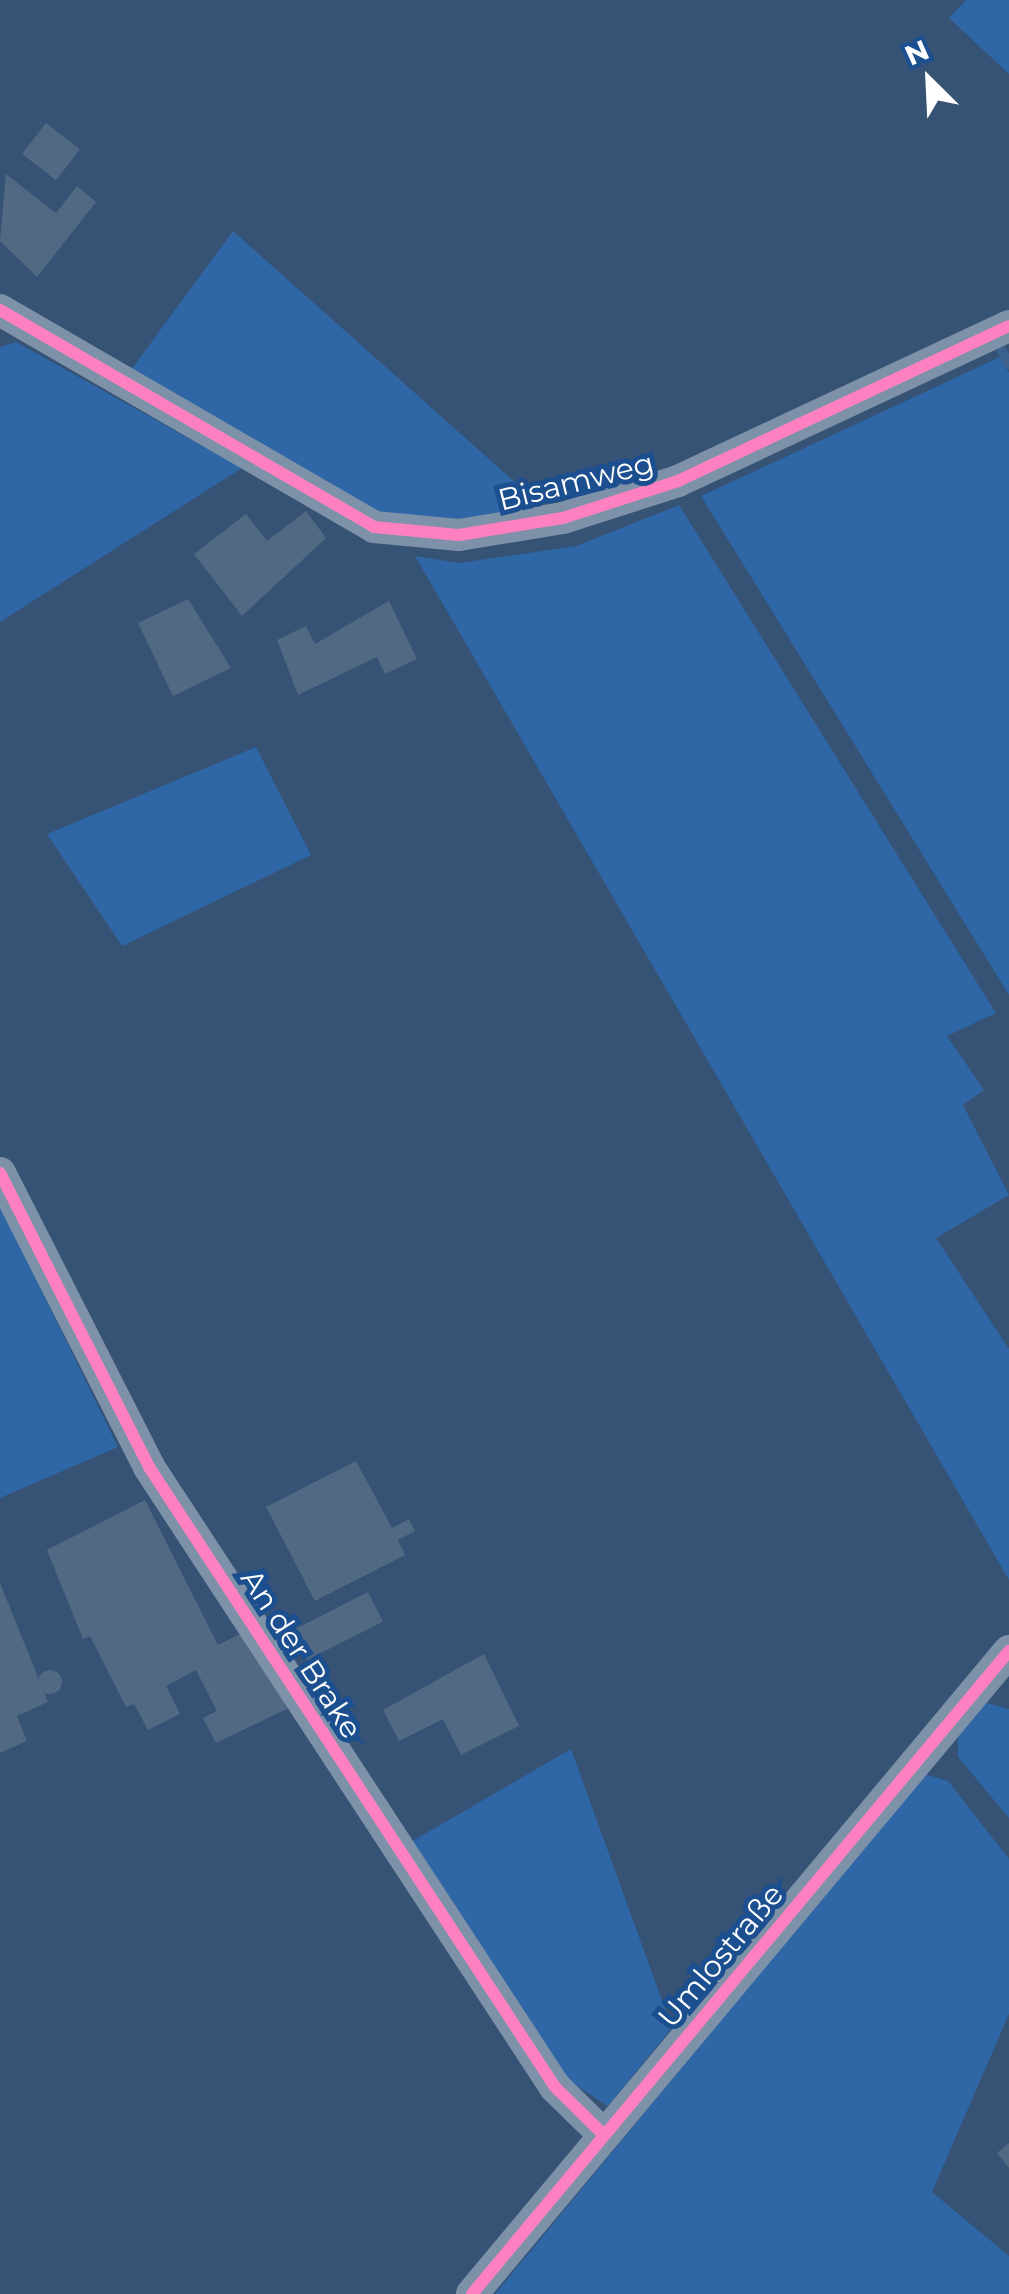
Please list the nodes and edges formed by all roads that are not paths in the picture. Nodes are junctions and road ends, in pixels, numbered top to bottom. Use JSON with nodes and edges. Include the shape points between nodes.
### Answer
{"nodes":[{"id":1,"x":0,"y":310,"type":"edge"},
{"id":2,"x":1009,"y":326,"type":"edge"},
{"id":3,"x":0,"y":1172,"type":"edge"},
{"id":4,"x":1009,"y":1651,"type":"edge"},
{"id":5,"x":603,"y":2134,"type":"junction"},
{"id":6,"x":472,"y":2294,"type":"edge"}],
"edges":[{"from":1,"to":2,"type":"street","name":"Bisamweg","via":[[374,527],[459,535],[564,518],[678,482]]},
{"from":3,"to":5,"type":"street","name":"An der Brake","via":[[149,1468],[554,2087]]},
{"from":4,"to":5,"type":"street","name":"Umlostraße"},
{"from":5,"to":6,"type":"street","name":"Umlostraße"}]}
